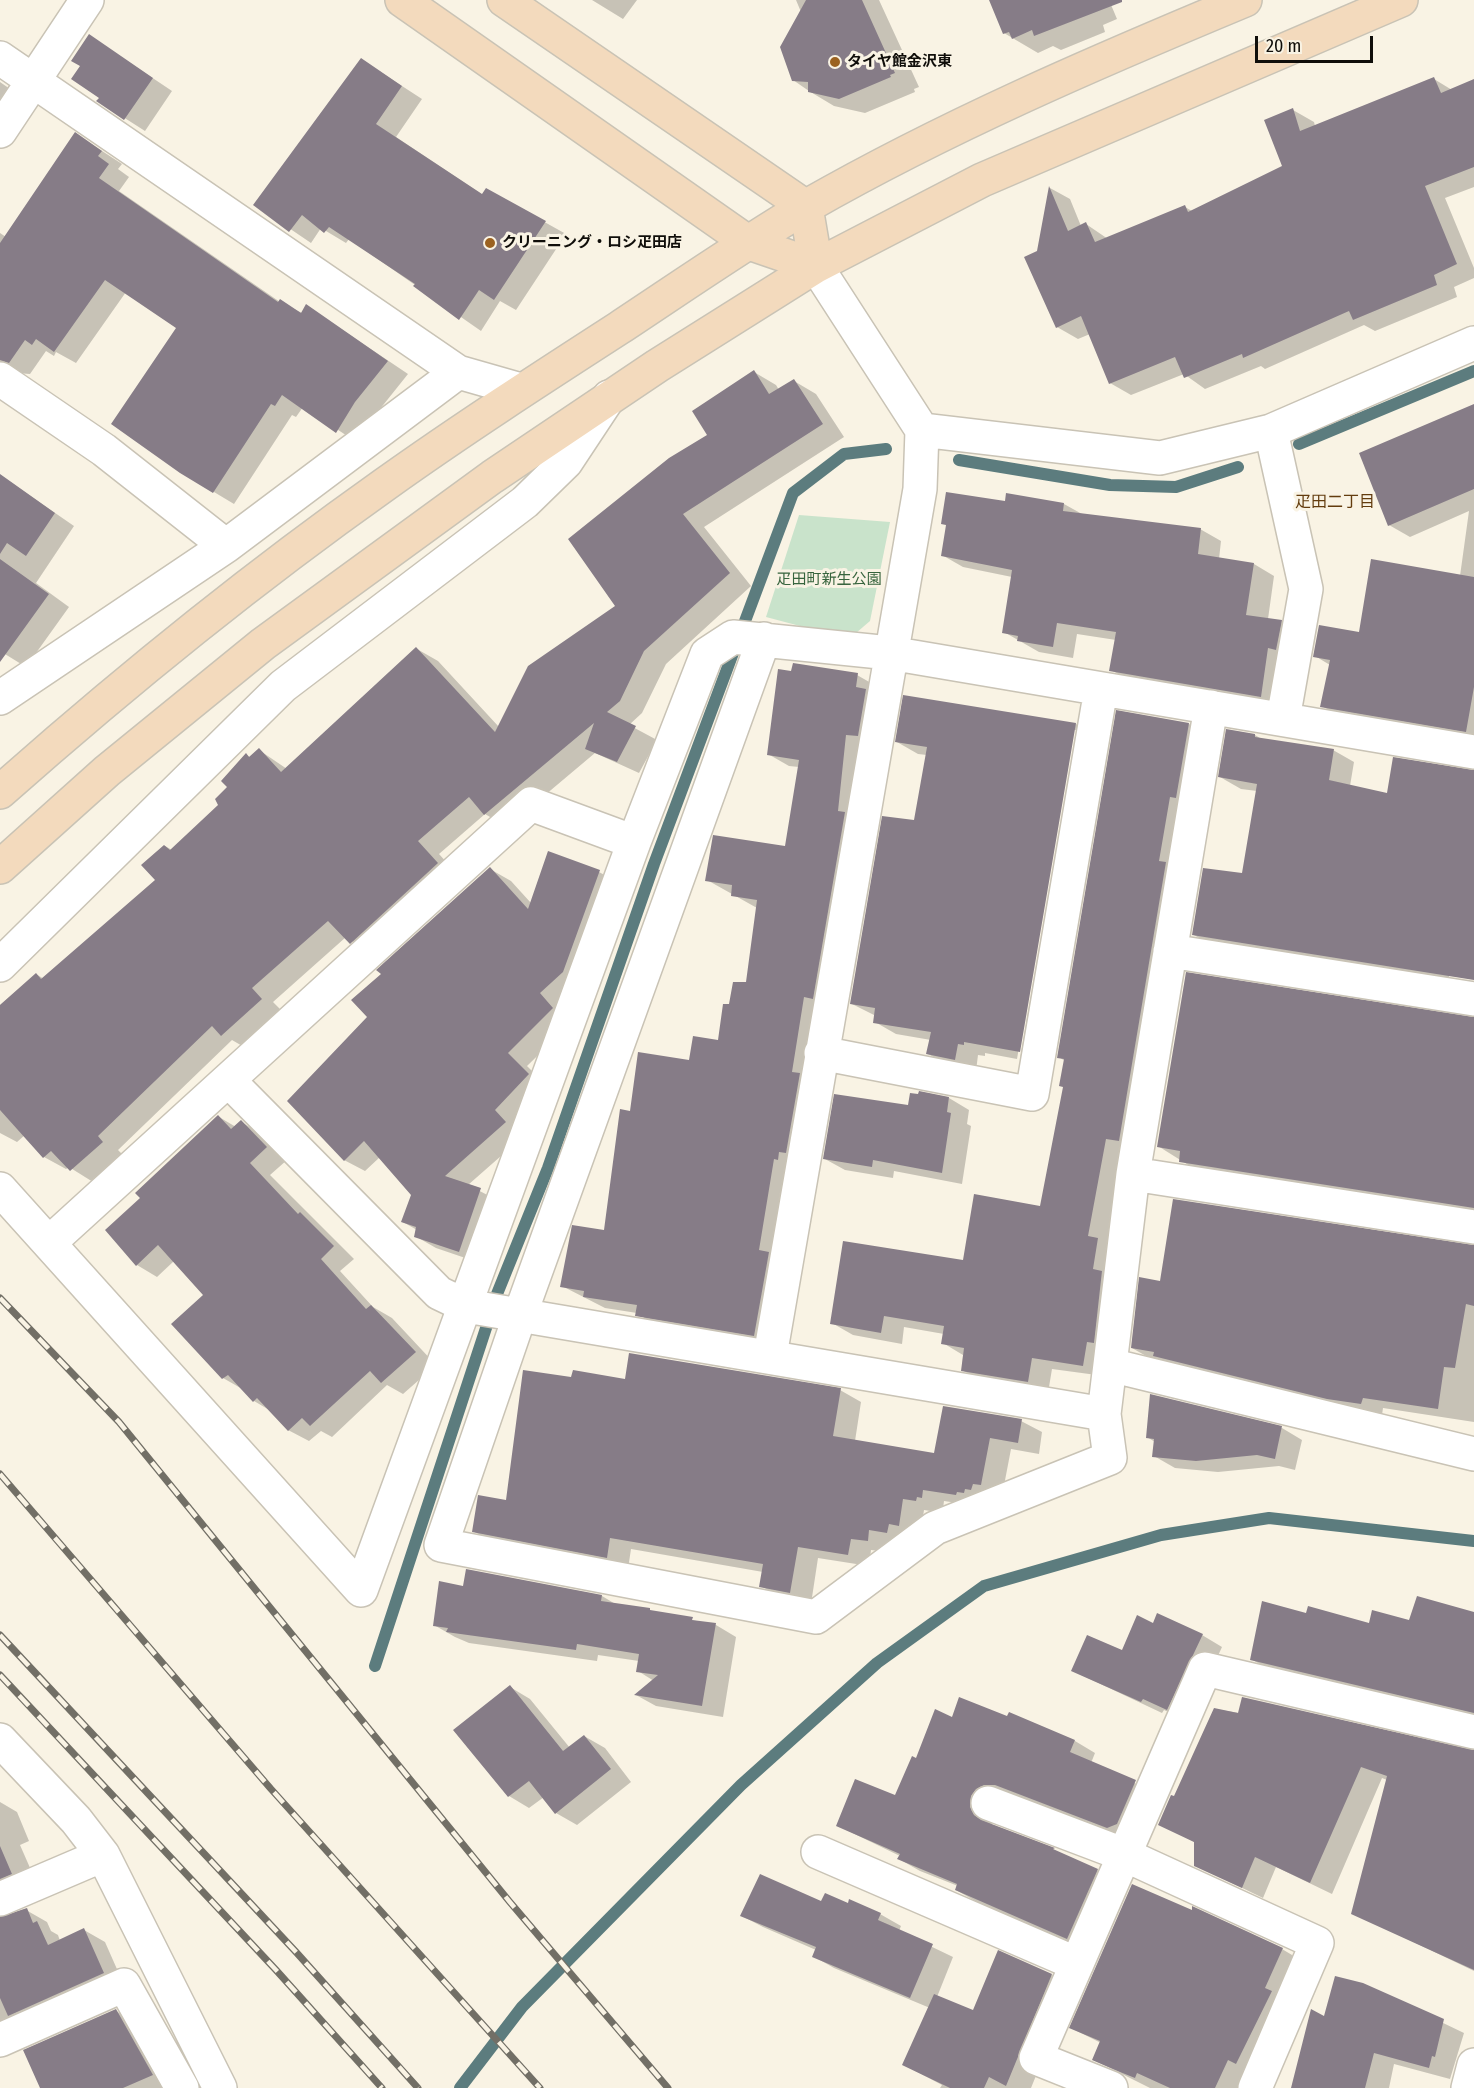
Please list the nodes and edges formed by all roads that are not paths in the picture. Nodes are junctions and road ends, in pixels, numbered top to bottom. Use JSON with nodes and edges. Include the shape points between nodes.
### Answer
{"nodes":[{"id":1,"x":87,"y":0,"type":"edge"},
{"id":2,"x":402,"y":0,"type":"edge"},
{"id":3,"x":504,"y":0,"type":"edge"},
{"id":4,"x":1245,"y":0,"type":"edge"},
{"id":5,"x":1401,"y":0,"type":"edge"},
{"id":6,"x":0,"y":58,"type":"edge"},
{"id":7,"x":35,"y":81,"type":"junction"},
{"id":8,"x":0,"y":131,"type":"edge"},
{"id":9,"x":806,"y":207,"type":"junction"},
{"id":10,"x":749,"y":243,"type":"junction"},
{"id":11,"x":816,"y":266,"type":"junction"},
{"id":12,"x":1474,"y":343,"type":"edge"},
{"id":13,"x":458,"y":372,"type":"junction"},
{"id":14,"x":0,"y":379,"type":"edge"},
{"id":15,"x":521,"y":390,"type":"junction"},
{"id":16,"x":609,"y":398,"type":"junction"},
{"id":17,"x":922,"y":430,"type":"junction"},
{"id":18,"x":1271,"y":431,"type":"junction"},
{"id":19,"x":226,"y":546,"type":"junction"},
{"id":20,"x":750,"y":638,"type":"junction"},
{"id":21,"x":890,"y":653,"type":"junction"},
{"id":22,"x":1101,"y":689,"type":"junction"},
{"id":23,"x":3,"y":691,"type":"edge"},
{"id":24,"x":1211,"y":707,"type":"junction"},
{"id":25,"x":1282,"y":719,"type":"junction"},
{"id":26,"x":1474,"y":752,"type":"edge"},
{"id":27,"x":0,"y":792,"type":"edge"},
{"id":28,"x":634,"y":842,"type":"junction"},
{"id":29,"x":0,"y":867,"type":"edge"},
{"id":30,"x":1170,"y":951,"type":"junction"},
{"id":31,"x":0,"y":965,"type":"edge"},
{"id":32,"x":1474,"y":999,"type":"edge"},
{"id":33,"x":821,"y":1053,"type":"junction"},
{"id":34,"x":229,"y":1081,"type":"junction"},
{"id":35,"x":1133,"y":1174,"type":"junction"},
{"id":36,"x":0,"y":1189,"type":"edge"},
{"id":37,"x":1474,"y":1227,"type":"edge"},
{"id":38,"x":50,"y":1242,"type":"junction"},
{"id":39,"x":466,"y":1306,"type":"junction"},
{"id":40,"x":520,"y":1315,"type":"junction"},
{"id":41,"x":770,"y":1356,"type":"junction"},
{"id":42,"x":1110,"y":1365,"type":"junction"},
{"id":43,"x":1104,"y":1414,"type":"junction"},
{"id":44,"x":1474,"y":1454,"type":"edge"},
{"id":45,"x":1474,"y":1732,"type":"edge"},
{"id":46,"x":0,"y":1740,"type":"edge"},
{"id":47,"x":988,"y":1803,"type":"dead end"},
{"id":48,"x":818,"y":1852,"type":"dead end"},
{"id":49,"x":103,"y":1855,"type":"junction"},
{"id":50,"x":1125,"y":1855,"type":"junction"},
{"id":51,"x":0,"y":1899,"type":"edge"},
{"id":52,"x":1077,"y":1964,"type":"junction"},
{"id":53,"x":0,"y":2040,"type":"edge"},
{"id":54,"x":1474,"y":2065,"type":"edge"},
{"id":55,"x":215,"y":2086,"type":"edge"},
{"id":56,"x":182,"y":2088,"type":"edge"},
{"id":57,"x":1111,"y":2088,"type":"edge"},
{"id":58,"x":1256,"y":2088,"type":"edge"},
{"id":59,"x":1468,"y":2088,"type":"edge"}],
"edges":[{"from":1,"to":7,"type":"street"},
{"from":2,"to":10,"type":"street"},
{"from":3,"to":9,"type":"street"},
{"from":4,"to":9,"type":"street","via":[[1036,90],[935,138]]},
{"from":5,"to":11,"type":"street","via":[[982,180]]},
{"from":6,"to":7,"type":"street"},
{"from":7,"to":8,"type":"street"},
{"from":7,"to":13,"type":"street"},
{"from":9,"to":10,"type":"street"},
{"from":9,"to":11,"type":"street"},
{"from":10,"to":11,"type":"street"},
{"from":10,"to":15,"type":"street"},
{"from":11,"to":16,"type":"street"},
{"from":11,"to":17,"type":"street"},
{"from":12,"to":18,"type":"street"},
{"from":13,"to":15,"type":"street"},
{"from":13,"to":19,"type":"street"},
{"from":14,"to":19,"type":"street","via":[[104,450]]},
{"from":15,"to":27,"type":"street","via":[[261,576],[98,706]]},
{"from":16,"to":29,"type":"street","via":[[492,477],[263,644],[107,771]]},
{"from":16,"to":31,"type":"street","via":[[566,462],[525,502],[283,686]]},
{"from":17,"to":18,"type":"street","via":[[1160,458]]},
{"from":17,"to":21,"type":"street","via":[[920,489]]},
{"from":18,"to":25,"type":"street","via":[[1306,590]]},
{"from":19,"to":23,"type":"street"},
{"from":20,"to":21,"type":"street"},
{"from":20,"to":28,"type":"street","via":[[707,654]]},
{"from":20,"to":40,"type":"street"},
{"from":21,"to":22,"type":"street"},
{"from":21,"to":33,"type":"street"},
{"from":22,"to":24,"type":"street"},
{"from":22,"to":33,"type":"street","via":[[1032,1094]]},
{"from":24,"to":25,"type":"street"},
{"from":24,"to":30,"type":"street"},
{"from":25,"to":26,"type":"street"},
{"from":28,"to":34,"type":"street","via":[[531,804]]},
{"from":28,"to":39,"type":"street"},
{"from":30,"to":32,"type":"street"},
{"from":30,"to":35,"type":"street"},
{"from":33,"to":41,"type":"street"},
{"from":34,"to":38,"type":"street"},
{"from":34,"to":39,"type":"street","via":[[439,1293]]},
{"from":35,"to":37,"type":"street"},
{"from":35,"to":42,"type":"street"},
{"from":36,"to":38,"type":"street"},
{"from":38,"to":39,"type":"street","via":[[361,1590]]},
{"from":39,"to":40,"type":"street"},
{"from":40,"to":41,"type":"street"},
{"from":40,"to":43,"type":"street","via":[[441,1545],[816,1617],[935,1528],[1110,1458]]},
{"from":41,"to":43,"type":"street"},
{"from":42,"to":43,"type":"street"},
{"from":42,"to":44,"type":"street"},
{"from":45,"to":50,"type":"street","via":[[1205,1669]]},
{"from":46,"to":49,"type":"street","via":[[76,1820]]},
{"from":47,"to":50,"type":"street"},
{"from":48,"to":52,"type":"street"},
{"from":49,"to":51,"type":"street"},
{"from":49,"to":55,"type":"street"},
{"from":50,"to":52,"type":"street"},
{"from":50,"to":58,"type":"street","via":[[1317,1943]]},
{"from":52,"to":57,"type":"street","via":[[1036,2058]]},
{"from":53,"to":56,"type":"street","via":[[124,1985]]},
{"from":54,"to":59,"type":"street"}]}
